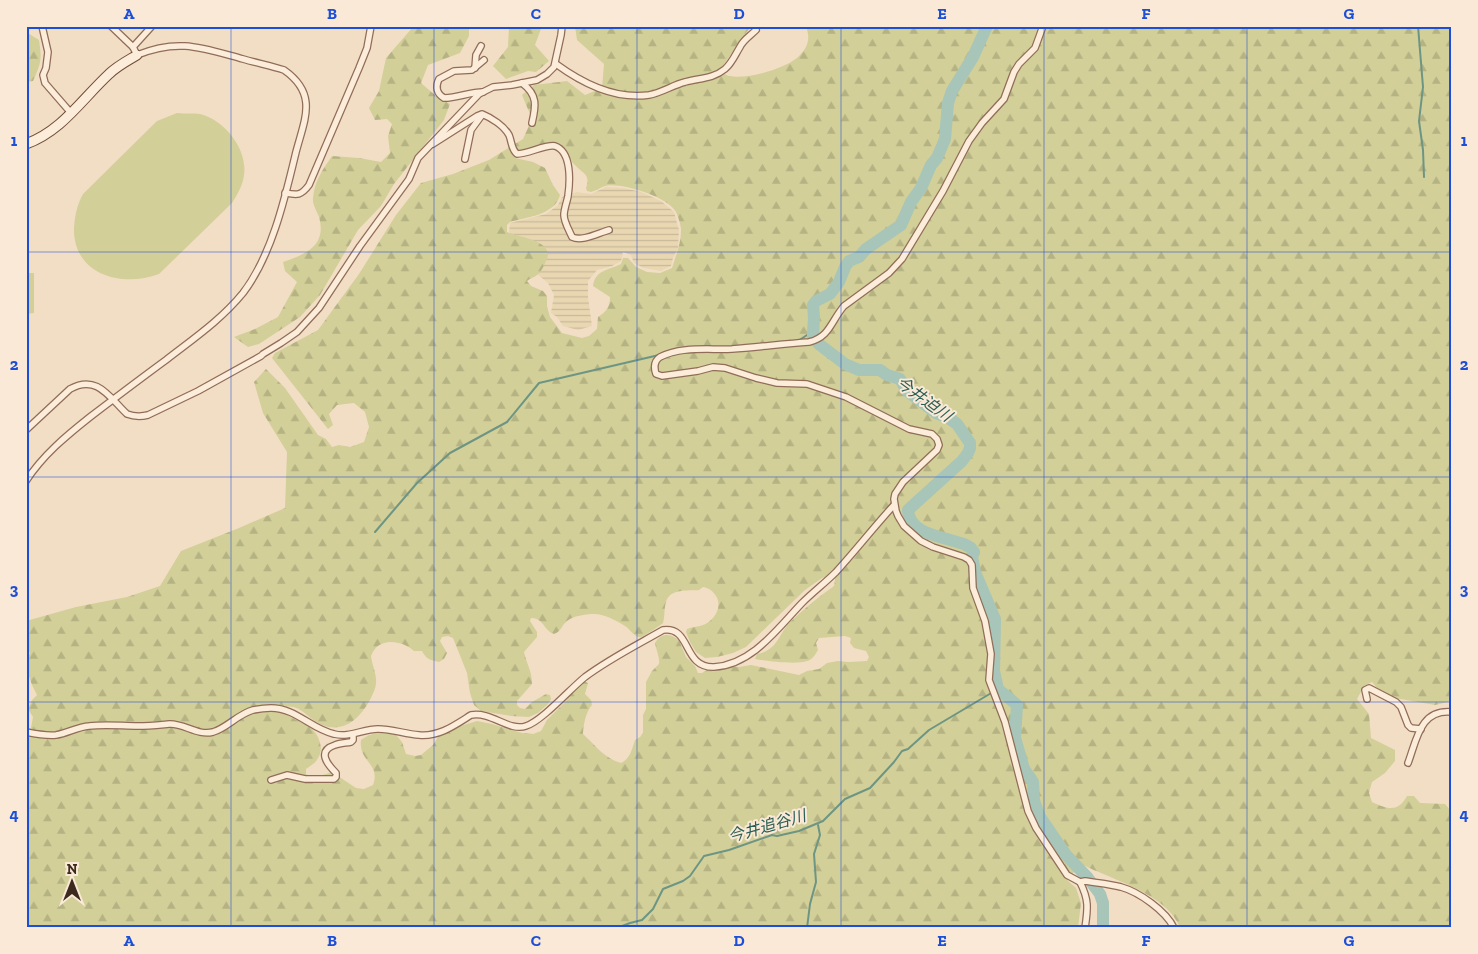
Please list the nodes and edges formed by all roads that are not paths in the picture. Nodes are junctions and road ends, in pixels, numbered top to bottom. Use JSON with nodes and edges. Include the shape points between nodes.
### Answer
{"nodes":[{"id":1,"x":42,"y":26,"type":"edge"},
{"id":2,"x":111,"y":26,"type":"edge"},
{"id":3,"x":152,"y":26,"type":"edge"},
{"id":4,"x":371,"y":26,"type":"edge"},
{"id":5,"x":562,"y":26,"type":"edge"},
{"id":6,"x":1043,"y":26,"type":"edge"},
{"id":7,"x":756,"y":30,"type":"dead end"},
{"id":8,"x":480,"y":46,"type":"dead end"},
{"id":9,"x":135,"y":51,"type":"junction"},
{"id":10,"x":484,"y":60,"type":"dead end"},
{"id":11,"x":556,"y":64,"type":"junction"},
{"id":12,"x":475,"y":68,"type":"junction"},
{"id":13,"x":522,"y":84,"type":"junction"},
{"id":14,"x":484,"y":92,"type":"junction"},
{"id":15,"x":71,"y":113,"type":"junction"},
{"id":16,"x":482,"y":114,"type":"junction"},
{"id":17,"x":532,"y":123,"type":"dead end"},
{"id":18,"x":26,"y":144,"type":"edge"},
{"id":19,"x":429,"y":146,"type":"junction"},
{"id":20,"x":465,"y":158,"type":"dead end"},
{"id":21,"x":285,"y":193,"type":"junction"},
{"id":22,"x":608,"y":230,"type":"dead end"},
{"id":23,"x":112,"y":400,"type":"junction"},
{"id":24,"x":26,"y":430,"type":"edge"},
{"id":25,"x":26,"y":481,"type":"edge"},
{"id":26,"x":894,"y":505,"type":"junction"},
{"id":27,"x":1366,"y":699,"type":"dead end"},
{"id":28,"x":1452,"y":712,"type":"edge"},
{"id":29,"x":1421,"y":729,"type":"junction"},
{"id":30,"x":26,"y":732,"type":"edge"},
{"id":31,"x":353,"y":734,"type":"junction"},
{"id":32,"x":1408,"y":762,"type":"dead end"},
{"id":33,"x":271,"y":780,"type":"dead end"},
{"id":34,"x":1080,"y":882,"type":"junction"},
{"id":35,"x":1085,"y":928,"type":"edge"},
{"id":36,"x":1174,"y":928,"type":"edge"}],
"edges":[{"from":1,"to":15,"type":"street","via":[[48,52],[45,82]]},
{"from":2,"to":9,"type":"street"},
{"from":3,"to":9,"type":"street"},
{"from":4,"to":21,"type":"street","via":[[359,68],[309,185],[296,195]]},
{"from":5,"to":11,"type":"street"},
{"from":6,"to":26,"type":"street","via":[[1035,48],[1014,72],[1004,99],[969,141],[902,260],[844,306],[825,335],[809,342],[683,350],[655,362],[654,371],[662,376],[713,367],[778,383],[807,384],[846,397],[909,429],[932,434],[937,439],[937,450],[903,482],[895,494]]},
{"from":7,"to":11,"type":"street","via":[[723,70],[711,77],[683,82],[649,95],[602,90]]},
{"from":8,"to":12,"type":"street"},
{"from":9,"to":15,"type":"street"},
{"from":9,"to":21,"type":"street","via":[[165,46],[197,46],[284,70],[293,76],[304,92],[306,111]]},
{"from":10,"to":12,"type":"street"},
{"from":11,"to":13,"type":"street","via":[[541,78]]},
{"from":12,"to":14,"type":"street","via":[[454,71],[439,79],[438,92],[444,98]]},
{"from":13,"to":14,"type":"street","via":[[493,87]]},
{"from":13,"to":17,"type":"street","via":[[534,97]]},
{"from":14,"to":19,"type":"street","via":[[478,94]]},
{"from":15,"to":18,"type":"street","via":[[58,127]]},
{"from":16,"to":19,"type":"street"},
{"from":16,"to":20,"type":"street","via":[[471,130]]},
{"from":16,"to":22,"type":"street","via":[[504,129],[517,154],[549,146],[557,147],[563,153],[568,163],[569,183],[564,216],[573,238]]},
{"from":19,"to":23,"type":"street","via":[[318,308],[297,332],[261,356],[148,416],[128,414]]},
{"from":21,"to":23,"type":"street","via":[[270,243],[244,292],[208,328]]},
{"from":23,"to":24,"type":"street","via":[[98,386],[77,385]]},
{"from":23,"to":25,"type":"street","via":[[62,439]]},
{"from":26,"to":31,"type":"street","via":[[835,572],[772,635],[747,655],[729,664],[703,665],[694,659],[678,632],[663,630],[606,662],[537,720],[524,727],[476,714],[436,734],[379,729]]},
{"from":26,"to":34,"type":"street","via":[[904,526],[921,541],[964,557],[972,565],[972,588],[992,654],[989,680],[1005,722],[1028,811],[1067,875]]},
{"from":27,"to":29,"type":"street","via":[[1365,690],[1369,688],[1396,702],[1408,725]]},
{"from":28,"to":29,"type":"street","via":[[1441,711],[1432,715]]},
{"from":29,"to":32,"type":"street"},
{"from":30,"to":31,"type":"street","via":[[56,734],[88,726],[171,724],[206,733],[252,710],[272,708],[291,712],[333,734]]},
{"from":31,"to":33,"type":"street","via":[[351,742],[333,745],[326,750],[328,765],[336,773],[336,778],[305,780],[287,775]]},
{"from":34,"to":35,"type":"street","via":[[1087,895]]},
{"from":34,"to":36,"type":"street","via":[[1128,890],[1170,919]]}]}
